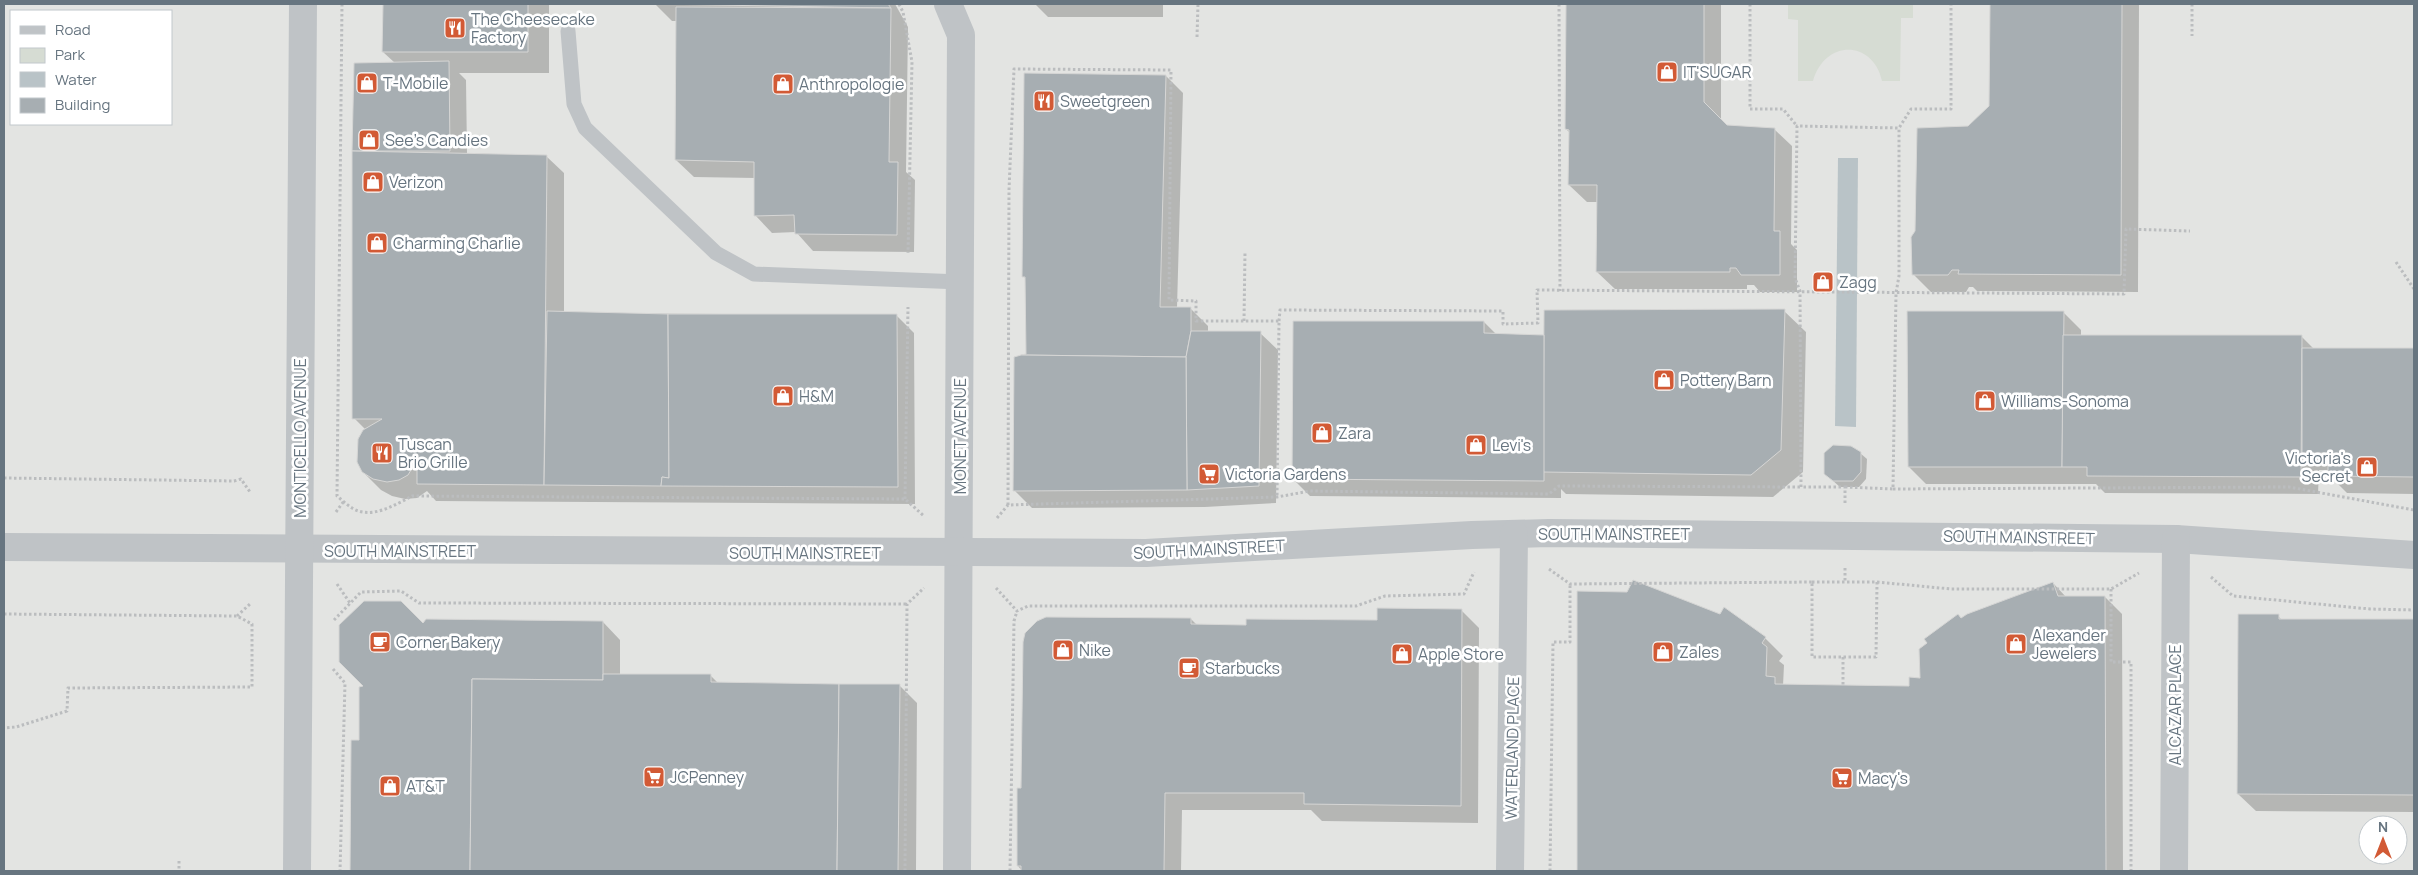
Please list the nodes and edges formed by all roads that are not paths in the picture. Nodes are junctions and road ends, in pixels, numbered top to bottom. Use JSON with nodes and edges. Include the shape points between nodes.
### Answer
{"nodes":[{"id":1,"x":303,"y":4,"type":"edge"},
{"id":2,"x":948,"y":4,"type":"edge"},
{"id":3,"x":568,"y":31,"type":"dead end"},
{"id":4,"x":962,"y":282,"type":"junction"},
{"id":5,"x":1514,"y":534,"type":"junction"},
{"id":6,"x":2176,"y":539,"type":"junction"},
{"id":7,"x":4,"y":547,"type":"edge"},
{"id":8,"x":299,"y":550,"type":"junction"},
{"id":9,"x":960,"y":554,"type":"junction"},
{"id":10,"x":2414,"y":555,"type":"edge"},
{"id":11,"x":297,"y":871,"type":"edge"},
{"id":12,"x":957,"y":871,"type":"edge"},
{"id":13,"x":1510,"y":871,"type":"edge"},
{"id":14,"x":2174,"y":871,"type":"edge"}],
"edges":[{"from":1,"to":8,"type":"street","name":"MONTICELLO AVENUE"},
{"from":2,"to":4,"type":"street","name":"MONET AVENUE","via":[[961,35]]},
{"from":3,"to":4,"type":"lane","via":[[574,104],[585,128],[716,253],[754,274]]},
{"from":4,"to":9,"type":"street","name":"MONET AVENUE"},
{"from":5,"to":6,"type":"street","name":"SOUTH MAINSTREET"},
{"from":5,"to":9,"type":"street","name":"SOUTH MAINSTREET","via":[[1146,554]]},
{"from":5,"to":13,"type":"street","name":"WATERLAND PLACE"},
{"from":6,"to":10,"type":"street","name":"SOUTH MAINSTREET"},
{"from":6,"to":14,"type":"street","name":"ALCAZAR PLACE"},
{"from":7,"to":8,"type":"street","name":"SOUTH MAINSTREET"},
{"from":8,"to":9,"type":"street","name":"SOUTH MAINSTREET"},
{"from":8,"to":11,"type":"street","name":"MONTICELLO AVENUE"},
{"from":9,"to":12,"type":"street","name":"MONET AVENUE"}]}
